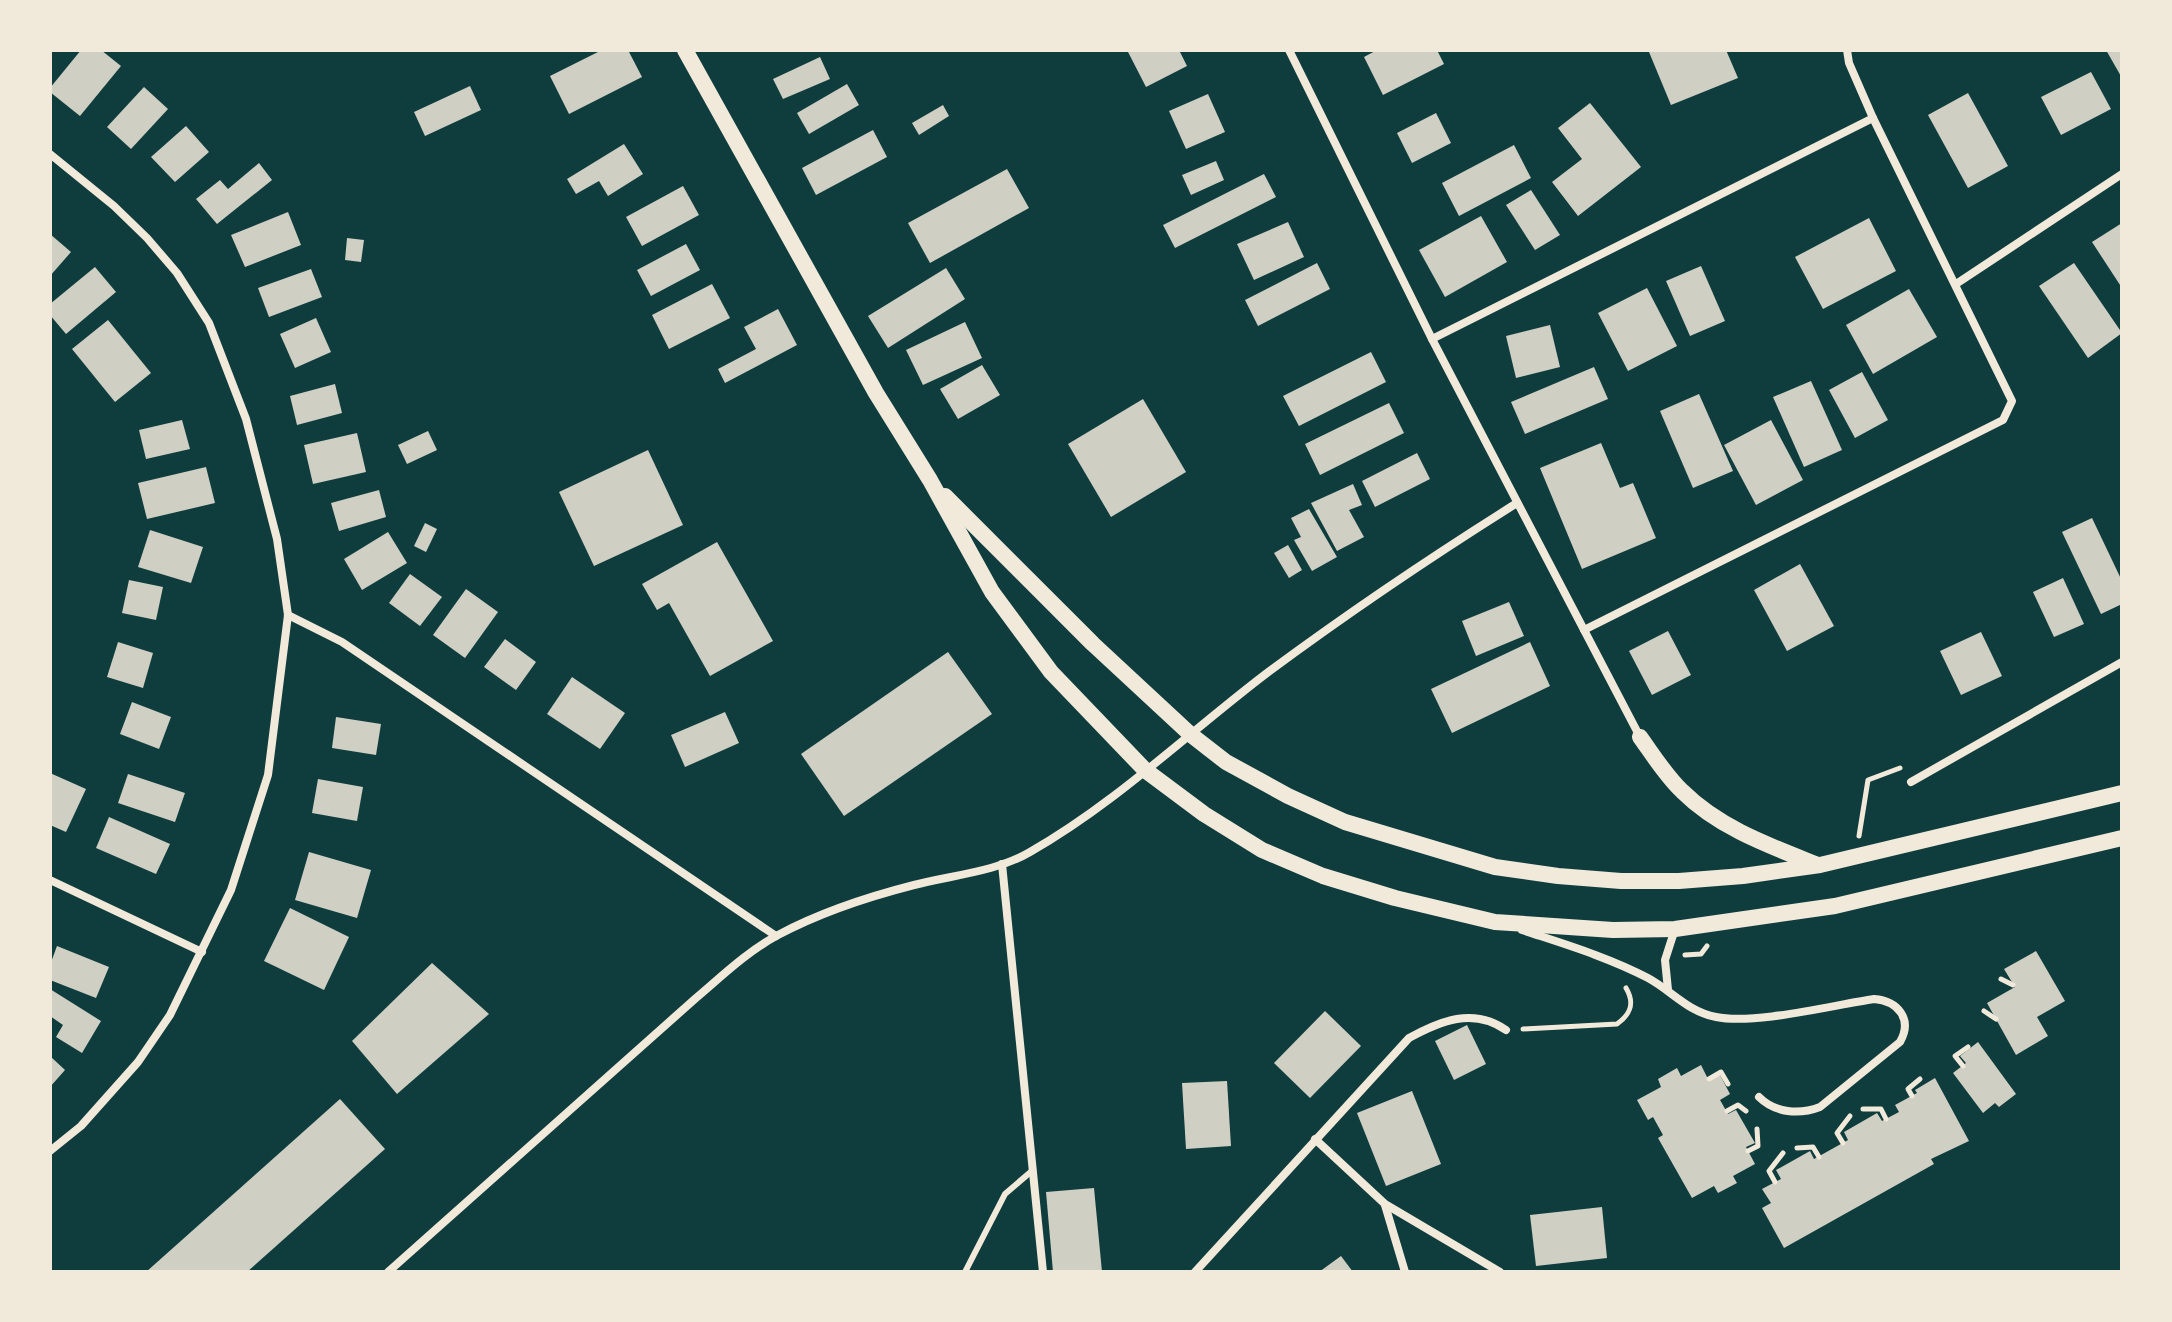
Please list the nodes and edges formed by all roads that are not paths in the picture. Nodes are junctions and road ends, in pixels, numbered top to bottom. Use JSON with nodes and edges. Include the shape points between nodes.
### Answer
{"nodes":[{"id":1,"x":685,"y":50,"type":"edge"},
{"id":2,"x":1847,"y":50,"type":"edge"},
{"id":3,"x":1291,"y":51,"type":"edge"},
{"id":4,"x":1873,"y":118,"type":"junction"},
{"id":5,"x":50,"y":154,"type":"edge"},
{"id":6,"x":2122,"y":174,"type":"edge"},
{"id":7,"x":1956,"y":284,"type":"junction"},
{"id":8,"x":1432,"y":339,"type":"junction"},
{"id":9,"x":930,"y":480,"type":"junction"},
{"id":10,"x":1517,"y":503,"type":"junction"},
{"id":11,"x":288,"y":615,"type":"junction"},
{"id":12,"x":1584,"y":630,"type":"junction"},
{"id":13,"x":2122,"y":662,"type":"edge"},
{"id":14,"x":1190,"y":734,"type":"junction"},
{"id":15,"x":1640,"y":737,"type":"joint"},
{"id":16,"x":1145,"y":770,"type":"junction"},
{"id":17,"x":1913,"y":781,"type":"road end"},
{"id":18,"x":2122,"y":793,"type":"edge"},
{"id":19,"x":2122,"y":838,"type":"edge"},
{"id":20,"x":1002,"y":864,"type":"junction"},
{"id":21,"x":1820,"y":865,"type":"junction"},
{"id":22,"x":50,"y":880,"type":"edge"},
{"id":23,"x":1495,"y":922,"type":"junction"},
{"id":24,"x":1675,"y":929,"type":"junction"},
{"id":25,"x":776,"y":936,"type":"junction"},
{"id":26,"x":202,"y":952,"type":"junction"},
{"id":27,"x":1668,"y":990,"type":"junction"},
{"id":28,"x":1506,"y":1030,"type":"road end"},
{"id":29,"x":1759,"y":1097,"type":"dead end"},
{"id":30,"x":1315,"y":1139,"type":"junction"},
{"id":31,"x":50,"y":1151,"type":"edge"},
{"id":32,"x":1034,"y":1169,"type":"junction"},
{"id":33,"x":1385,"y":1204,"type":"junction"},
{"id":34,"x":388,"y":1272,"type":"edge"},
{"id":35,"x":965,"y":1272,"type":"edge"},
{"id":36,"x":1043,"y":1272,"type":"edge"},
{"id":37,"x":1195,"y":1272,"type":"edge"},
{"id":38,"x":1405,"y":1272,"type":"edge"},
{"id":39,"x":1500,"y":1272,"type":"edge"}],
"edges":[{"from":1,"to":9,"type":"main road"},
{"from":2,"to":4,"type":"street"},
{"from":3,"to":8,"type":"street"},
{"from":4,"to":7,"type":"street"},
{"from":4,"to":8,"type":"street"},
{"from":5,"to":11,"type":"street","via":[[147,238],[209,323],[246,419],[277,539]]},
{"from":6,"to":7,"type":"street"},
{"from":7,"to":12,"type":"street","via":[[2012,401],[2003,420]]},
{"from":8,"to":10,"type":"street"},
{"from":9,"to":14,"type":"main road"},
{"from":9,"to":16,"type":"main road","via":[[992,592],[1051,672]]},
{"from":10,"to":12,"type":"street"},
{"from":10,"to":14,"type":"street","via":[[1380,591]]},
{"from":11,"to":25,"type":"street","via":[[342,642]]},
{"from":11,"to":26,"type":"street","via":[[268,775],[231,890]]},
{"from":12,"to":15,"type":"street"},
{"from":13,"to":17,"type":"street"},
{"from":14,"to":16,"type":"street"},
{"from":14,"to":21,"type":"main road","via":[[1226,762],[1345,822],[1495,867],[1621,881],[1679,881]]},
{"from":15,"to":21,"type":"main road","via":[[1680,790],[1704,810],[1762,843]]},
{"from":16,"to":20,"type":"street","via":[[1089,813]]},
{"from":16,"to":23,"type":"main road","via":[[1262,850],[1323,876]]},
{"from":18,"to":21,"type":"main road"},
{"from":19,"to":24,"type":"main road","via":[[1835,906]]},
{"from":20,"to":25,"type":"street","via":[[874,895]]},
{"from":20,"to":32,"type":"street"},
{"from":22,"to":26,"type":"street"},
{"from":23,"to":24,"type":"main road"},
{"from":23,"to":27,"type":"street","via":[[1572,946]]},
{"from":24,"to":27,"type":"street","via":[[1666,956]]},
{"from":25,"to":34,"type":"street","via":[[696,998]]},
{"from":26,"to":31,"type":"street","via":[[170,1015],[138,1062],[81,1126]]},
{"from":27,"to":29,"type":"street","via":[[1695,1011],[1727,1019],[1874,999],[1894,1003],[1902,1014],[1905,1029],[1900,1042],[1820,1107],[1783,1110]]},
{"from":28,"to":30,"type":"street","via":[[1471,1017],[1409,1038]]},
{"from":30,"to":33,"type":"street"},
{"from":30,"to":37,"type":"street"},
{"from":32,"to":35,"type":"lane","via":[[1005,1194]]},
{"from":32,"to":36,"type":"street"},
{"from":33,"to":38,"type":"street"},
{"from":33,"to":39,"type":"street"}]}
